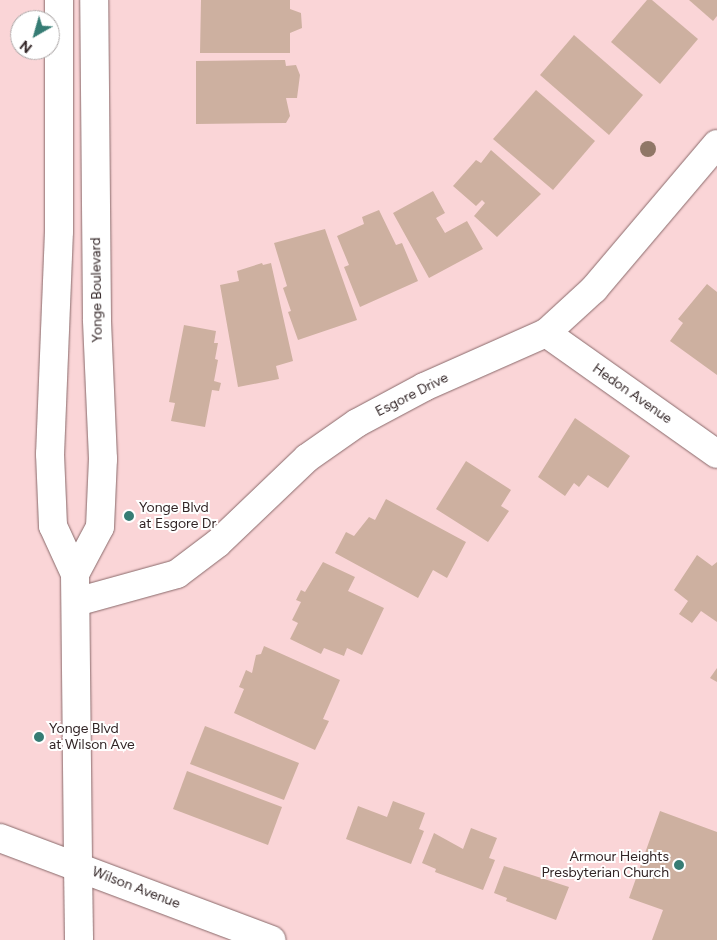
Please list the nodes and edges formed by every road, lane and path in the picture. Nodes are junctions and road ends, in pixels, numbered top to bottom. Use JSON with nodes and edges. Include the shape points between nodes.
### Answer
{"nodes":[{"id":1,"x":59,"y":0,"type":"edge"},
{"id":2,"x":94,"y":0,"type":"edge"},
{"id":3,"x":717,"y":144,"type":"edge"},
{"id":4,"x":546,"y":333,"type":"junction"},
{"id":5,"x":717,"y":454,"type":"edge"},
{"id":6,"x":75,"y":574,"type":"junction"},
{"id":7,"x":76,"y":602,"type":"junction"},
{"id":8,"x":0,"y":838,"type":"edge"},
{"id":9,"x":78,"y":866,"type":"junction"},
{"id":10,"x":79,"y":940,"type":"edge"},
{"id":11,"x":272,"y":940,"type":"edge"}],
"edges":[{"from":1,"to":6,"type":"street","via":[[59,231],[50,454],[53,526]]},
{"from":2,"to":6,"type":"street","name":"Yonge Boulevard","via":[[97,319],[103,459],[100,527]]},
{"from":3,"to":4,"type":"street","name":"Esgore Drive","via":[[594,289]]},
{"from":4,"to":5,"type":"street","name":"Hedon Avenue"},
{"from":4,"to":7,"type":"street","name":"Esgore Drive","via":[[424,387],[357,423],[307,458],[218,543],[177,574]]},
{"from":6,"to":7,"type":"street"},
{"from":7,"to":9,"type":"street"},
{"from":8,"to":9,"type":"street","name":"Wilson Avenue"},
{"from":9,"to":10,"type":"street"},
{"from":9,"to":11,"type":"street","name":"Wilson Avenue"}]}
